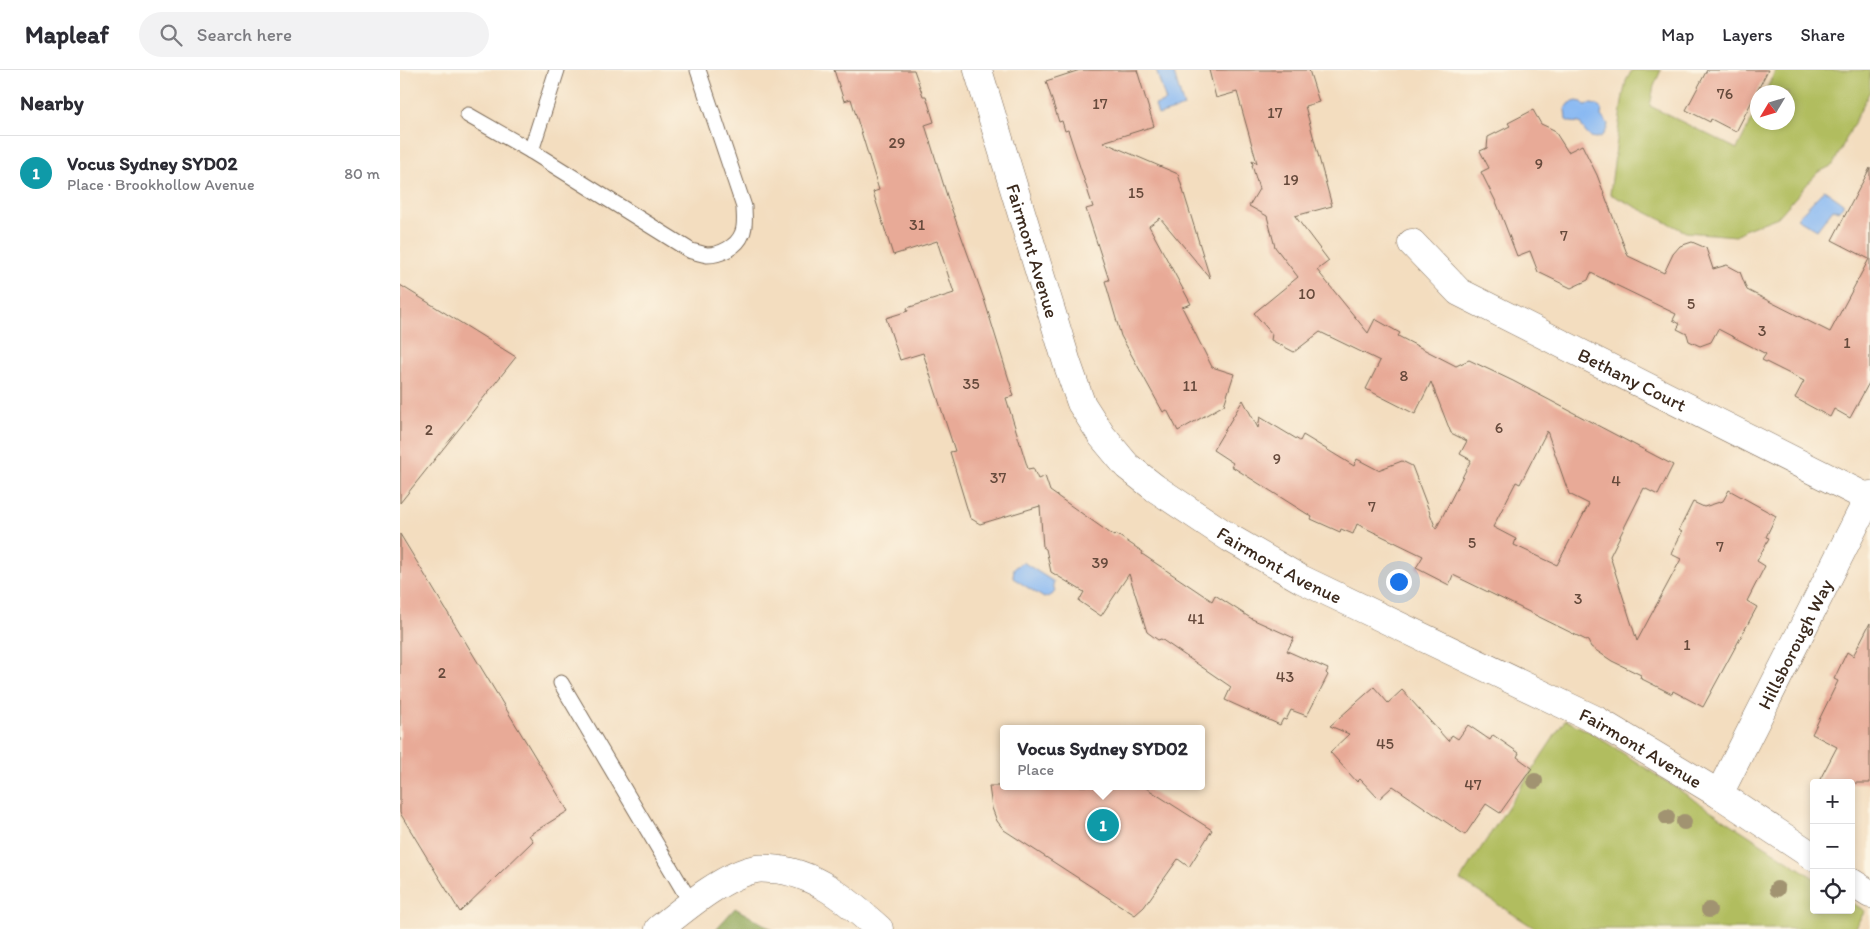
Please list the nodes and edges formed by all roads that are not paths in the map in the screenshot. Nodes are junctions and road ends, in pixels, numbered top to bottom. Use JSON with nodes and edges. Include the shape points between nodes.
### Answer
{"nodes":[{"id":1,"x":557,"y":70,"type":"edge"},
{"id":2,"x":698,"y":70,"type":"edge"},
{"id":3,"x":978,"y":70,"type":"edge"},
{"id":4,"x":468,"y":115,"type":"dead end"},
{"id":5,"x":531,"y":151,"type":"junction"},
{"id":6,"x":1412,"y":243,"type":"dead end"},
{"id":7,"x":1869,"y":496,"type":"edge"},
{"id":8,"x":561,"y":682,"type":"dead end"},
{"id":9,"x":1718,"y":794,"type":"junction"},
{"id":10,"x":1810,"y":854,"type":"edge"},
{"id":11,"x":1855,"y":885,"type":"edge"},
{"id":12,"x":1870,"y":894,"type":"edge"},
{"id":13,"x":691,"y":903,"type":"junction"},
{"id":14,"x":659,"y":929,"type":"edge"},
{"id":15,"x":879,"y":929,"type":"edge"}],
"edges":[{"from":1,"to":5,"type":"lane"},
{"from":2,"to":5,"type":"lane","via":[[744,206],[742,234],[735,245],[722,252],[707,255],[692,251]]},
{"from":3,"to":9,"type":"street","name":"Fairmont Avenue","via":[[1081,403],[1127,466],[1230,538],[1301,579],[1596,720]]},
{"from":4,"to":5,"type":"lane"},
{"from":6,"to":7,"type":"street","name":"Bethany Court","via":[[1459,292]]},
{"from":7,"to":9,"type":"street","name":"Hillsborough Way"},
{"from":8,"to":13,"type":"lane"},
{"from":9,"to":10,"type":"street","name":"Fairmont Avenue"},
{"from":11,"to":12,"type":"street"},
{"from":13,"to":14,"type":"street"},
{"from":13,"to":15,"type":"street","via":[[726,881],[756,869],[785,870],[831,891]]}]}
